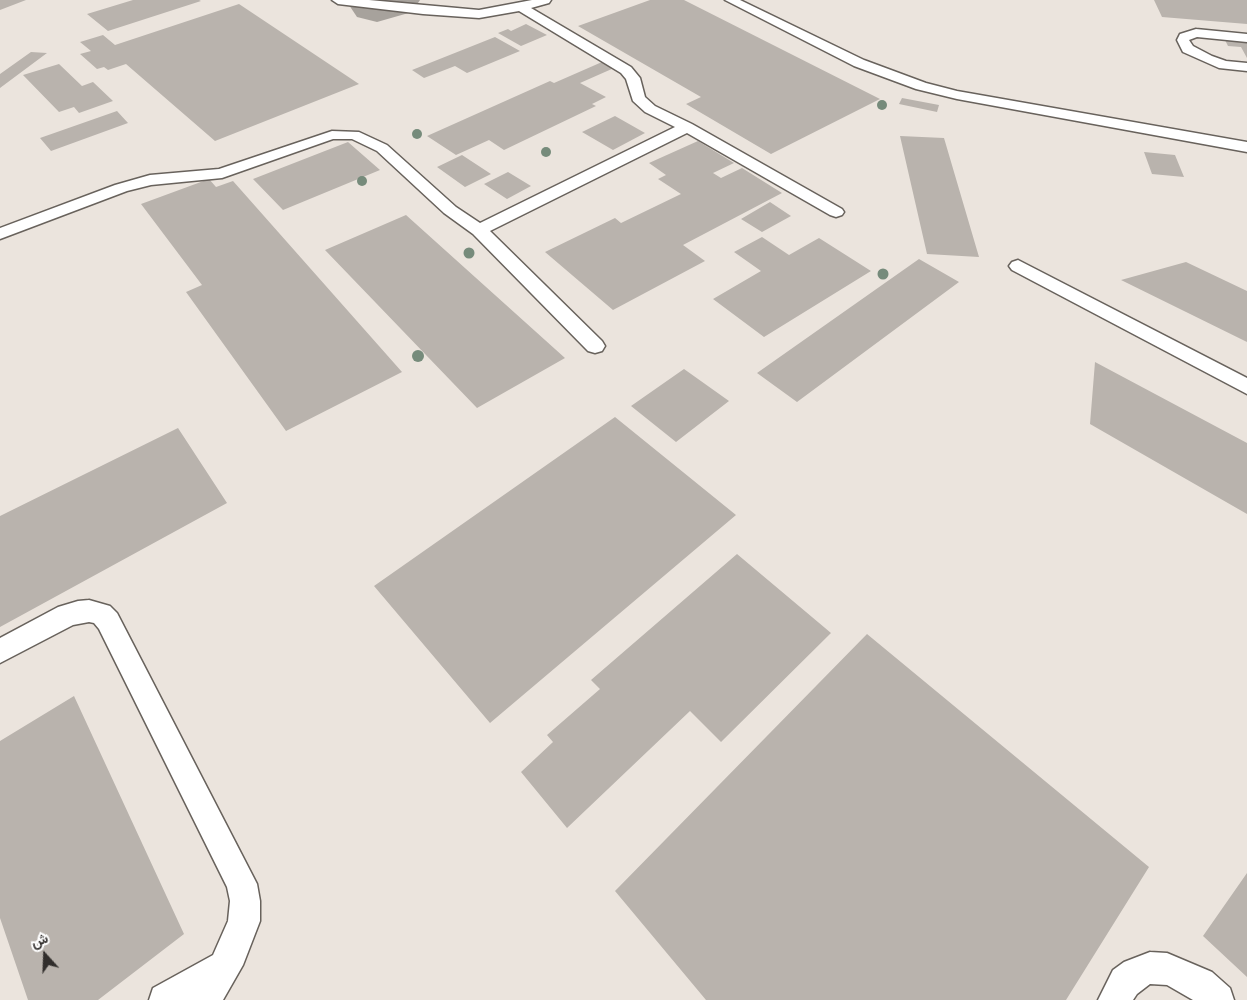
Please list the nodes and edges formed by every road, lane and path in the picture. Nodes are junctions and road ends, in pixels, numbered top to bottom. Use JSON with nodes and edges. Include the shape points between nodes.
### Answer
{"nodes":[{"id":1,"x":338,"y":0,"type":"edge"},
{"id":2,"x":545,"y":0,"type":"edge"},
{"id":3,"x":731,"y":0,"type":"edge"},
{"id":4,"x":521,"y":7,"type":"junction"},
{"id":5,"x":1247,"y":38,"type":"edge"},
{"id":6,"x":1247,"y":67,"type":"edge"},
{"id":7,"x":687,"y":127,"type":"junction"},
{"id":8,"x":1247,"y":147,"type":"edge"},
{"id":9,"x":836,"y":212,"type":"dead end"},
{"id":10,"x":479,"y":230,"type":"junction"},
{"id":11,"x":0,"y":234,"type":"edge"},
{"id":12,"x":1018,"y":266,"type":"dead end"},
{"id":13,"x":595,"y":346,"type":"dead end"},
{"id":14,"x":1247,"y":388,"type":"edge"},
{"id":15,"x":0,"y":651,"type":"edge"},
{"id":16,"x":223,"y":967,"type":"junction"},
{"id":17,"x":165,"y":1000,"type":"edge"},
{"id":18,"x":205,"y":1000,"type":"edge"},
{"id":19,"x":1114,"y":1000,"type":"edge"},
{"id":20,"x":1218,"y":1000,"type":"edge"}],
"edges":[{"from":1,"to":4,"type":"lane","via":[[479,14]]},
{"from":2,"to":4,"type":"lane"},
{"from":3,"to":8,"type":"lane","via":[[859,63],[921,86]]},
{"from":4,"to":7,"type":"lane","via":[[626,70],[634,78],[635,91],[643,104]]},
{"from":5,"to":6,"type":"lane","via":[[1196,33],[1184,40],[1188,48],[1207,59],[1224,65]]},
{"from":7,"to":9,"type":"lane"},
{"from":7,"to":10,"type":"lane"},
{"from":10,"to":11,"type":"lane","via":[[450,210],[382,148],[347,134],[222,172],[150,180],[121,188]]},
{"from":10,"to":13,"type":"lane"},
{"from":12,"to":14,"type":"lane"},
{"from":15,"to":16,"type":"lane","via":[[78,612],[100,614],[108,621],[242,884],[246,901],[244,921],[232,954]]},
{"from":16,"to":17,"type":"lane"},
{"from":16,"to":18,"type":"lane"},
{"from":19,"to":20,"type":"lane","via":[[1135,973],[1150,968],[1183,974]]}]}
